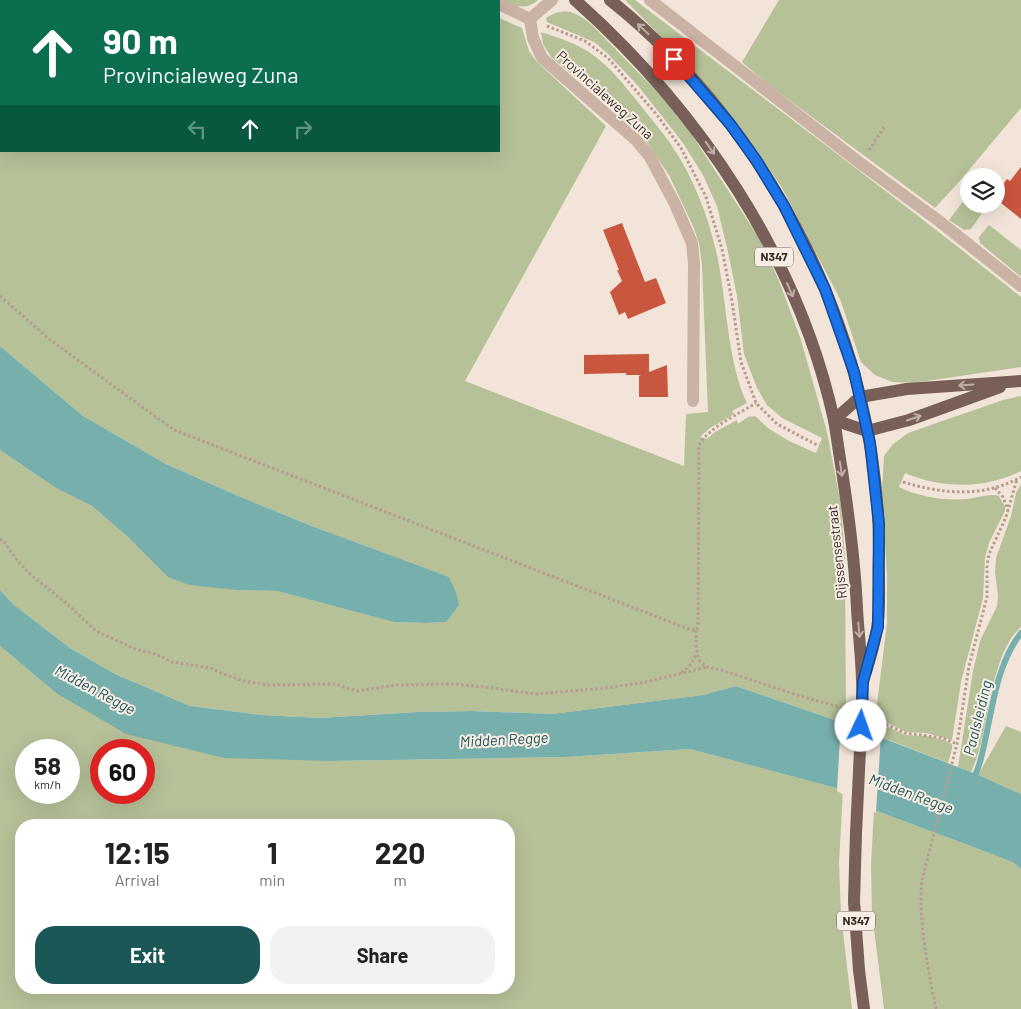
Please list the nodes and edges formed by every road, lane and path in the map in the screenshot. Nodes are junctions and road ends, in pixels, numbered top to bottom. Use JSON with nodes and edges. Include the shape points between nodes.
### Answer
{"nodes":[{"id":1,"x":552,"y":0,"type":"edge"},
{"id":2,"x":576,"y":0,"type":"edge"},
{"id":3,"x":610,"y":0,"type":"edge"},
{"id":4,"x":650,"y":0,"type":"edge"},
{"id":5,"x":500,"y":4,"type":"edge"},
{"id":6,"x":530,"y":19,"type":"junction"},
{"id":7,"x":885,"y":126,"type":"dead end"},
{"id":8,"x":860,"y":163,"type":"junction"},
{"id":9,"x":1021,"y":286,"type":"edge"},
{"id":10,"x":0,"y":296,"type":"edge"},
{"id":11,"x":1018,"y":381,"type":"edge"},
{"id":12,"x":860,"y":397,"type":"junction"},
{"id":13,"x":693,"y":401,"type":"dead end"},
{"id":14,"x":834,"y":420,"type":"junction"},
{"id":15,"x":868,"y":431,"type":"junction"},
{"id":16,"x":817,"y":445,"type":"dead end"},
{"id":17,"x":1021,"y":476,"type":"edge"},
{"id":18,"x":1017,"y":479,"type":"junction"},
{"id":19,"x":903,"y":482,"type":"dead end"},
{"id":20,"x":995,"y":488,"type":"junction"},
{"id":21,"x":1008,"y":511,"type":"junction"},
{"id":22,"x":0,"y":540,"type":"edge"},
{"id":23,"x":696,"y":630,"type":"junction"},
{"id":24,"x":696,"y":654,"type":"junction"},
{"id":25,"x":707,"y":667,"type":"junction"},
{"id":26,"x":676,"y":674,"type":"junction"},
{"id":27,"x":863,"y":682,"type":"junction"},
{"id":28,"x":840,"y":707,"type":"dead end"},
{"id":29,"x":885,"y":723,"type":"dead end"},
{"id":30,"x":957,"y":744,"type":"junction"},
{"id":31,"x":864,"y":1009,"type":"edge"},
{"id":32,"x":936,"y":1009,"type":"edge"}],
"edges":[{"from":1,"to":6,"type":"street"},
{"from":2,"to":14,"type":"main road","number":"N347","one_way":true,"via":[[682,109],[733,182],[782,272],[801,316]]},
{"from":12,"to":3,"type":"main road","number":"N347","one_way":true,"via":[[825,289],[788,214],[756,160],[693,80],[652,37]]},
{"from":4,"to":8,"type":"street"},
{"from":5,"to":6,"type":"street"},
{"from":6,"to":13,"type":"street","name":"Provincialeweg Zuna","via":[[533,38],[542,58],[636,140],[650,157],[692,243]]},
{"from":7,"to":8,"type":"path"},
{"from":8,"to":9,"type":"street"},
{"from":10,"to":23,"type":"path","via":[[49,338],[174,430]]},
{"from":11,"to":12,"type":"main road","one_way":true,"via":[[907,389]]},
{"from":15,"to":11,"type":"main road","one_way":true,"via":[[909,420]]},
{"from":12,"to":14,"type":"main road"},
{"from":12,"to":15,"type":"main road","number":"N347"},
{"from":14,"to":15,"type":"main road"},
{"from":14,"to":27,"type":"main road","name":"Rijssensestraat","number":"N347","one_way":true,"via":[[855,570]]},
{"from":15,"to":27,"type":"main road","name":"Rijssensestraat","number":"N347","via":[[879,524],[878,627]]},
{"from":16,"to":23,"type":"path","via":[[777,424],[756,403],[702,440],[699,445]]},
{"from":17,"to":18,"type":"path"},
{"from":18,"to":20,"type":"path"},
{"from":18,"to":21,"type":"path"},
{"from":19,"to":20,"type":"path","via":[[947,492],[966,493]]},
{"from":20,"to":21,"type":"path","via":[[1003,496]]},
{"from":21,"to":30,"type":"path","via":[[989,554],[987,597],[970,666]]},
{"from":22,"to":26,"type":"path","via":[[30,574],[96,631],[172,662],[211,668],[243,681],[269,685],[334,684],[357,691],[397,685],[453,684],[535,694],[606,688]]},
{"from":23,"to":24,"type":"path"},
{"from":24,"to":25,"type":"path"},
{"from":24,"to":26,"type":"path","via":[[694,661]]},
{"from":25,"to":26,"type":"path"},
{"from":25,"to":28,"type":"path"},
{"from":27,"to":31,"type":"main road","name":"Rijssensestraat","number":"N347","bridge":true,"via":[[854,901]]},
{"from":29,"to":30,"type":"path","via":[[906,733],[943,738]]},
{"from":30,"to":32,"type":"path","via":[[927,859],[921,897],[924,939]]}]}
